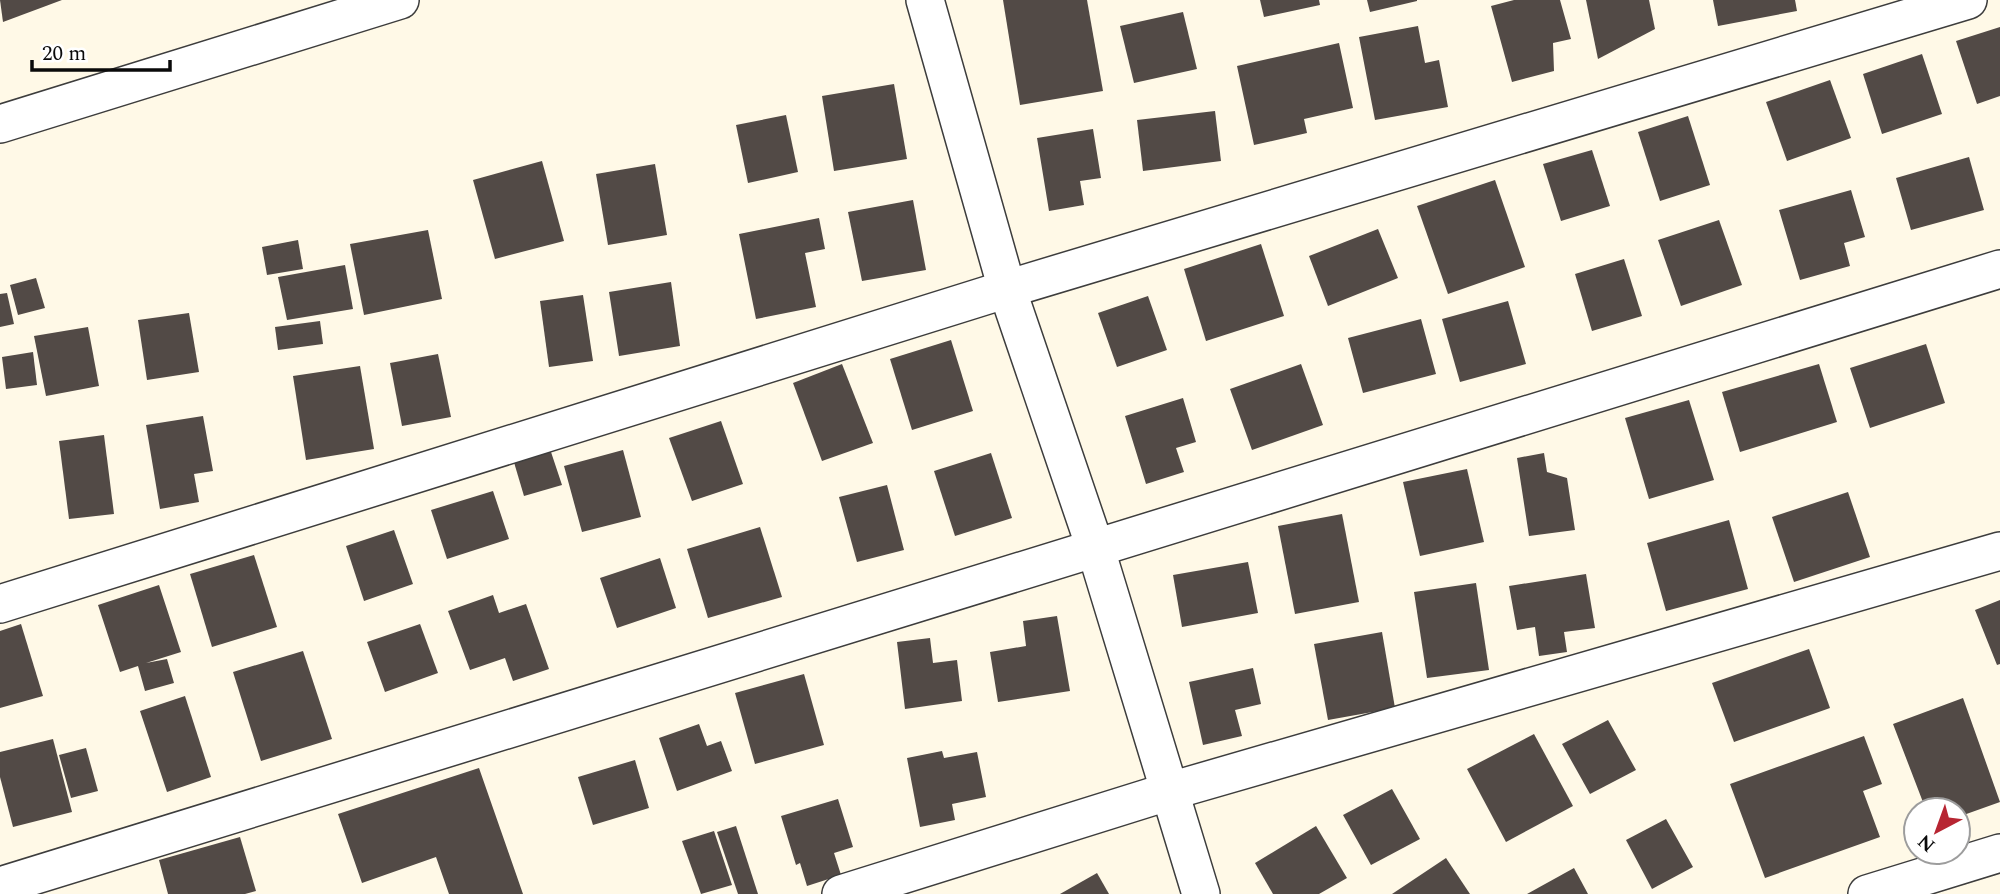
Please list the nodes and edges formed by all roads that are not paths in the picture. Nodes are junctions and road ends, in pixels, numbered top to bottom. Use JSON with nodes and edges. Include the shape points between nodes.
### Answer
{"nodes":[{"id":1,"x":400,"y":0,"type":"edge"},
{"id":2,"x":925,"y":0,"type":"edge"},
{"id":3,"x":1968,"y":0,"type":"edge"},
{"id":4,"x":0,"y":124,"type":"edge"},
{"id":5,"x":2000,"y":269,"type":"edge"},
{"id":6,"x":1007,"y":289,"type":"junction"},
{"id":7,"x":1096,"y":550,"type":"junction"},
{"id":8,"x":2000,"y":551,"type":"edge"},
{"id":9,"x":0,"y":604,"type":"edge"},
{"id":10,"x":1167,"y":792,"type":"junction"},
{"id":11,"x":2000,"y":853,"type":"edge"},
{"id":12,"x":0,"y":886,"type":"edge"},
{"id":13,"x":841,"y":894,"type":"edge"},
{"id":14,"x":1201,"y":894,"type":"edge"},
{"id":15,"x":1867,"y":894,"type":"edge"}],
"edges":[{"from":1,"to":4,"type":"street"},
{"from":2,"to":6,"type":"street"},
{"from":3,"to":6,"type":"street"},
{"from":5,"to":7,"type":"street"},
{"from":6,"to":7,"type":"street"},
{"from":6,"to":9,"type":"street"},
{"from":7,"to":10,"type":"street"},
{"from":7,"to":12,"type":"street"},
{"from":8,"to":10,"type":"street"},
{"from":10,"to":13,"type":"street"},
{"from":10,"to":14,"type":"street"},
{"from":11,"to":15,"type":"street"}]}
